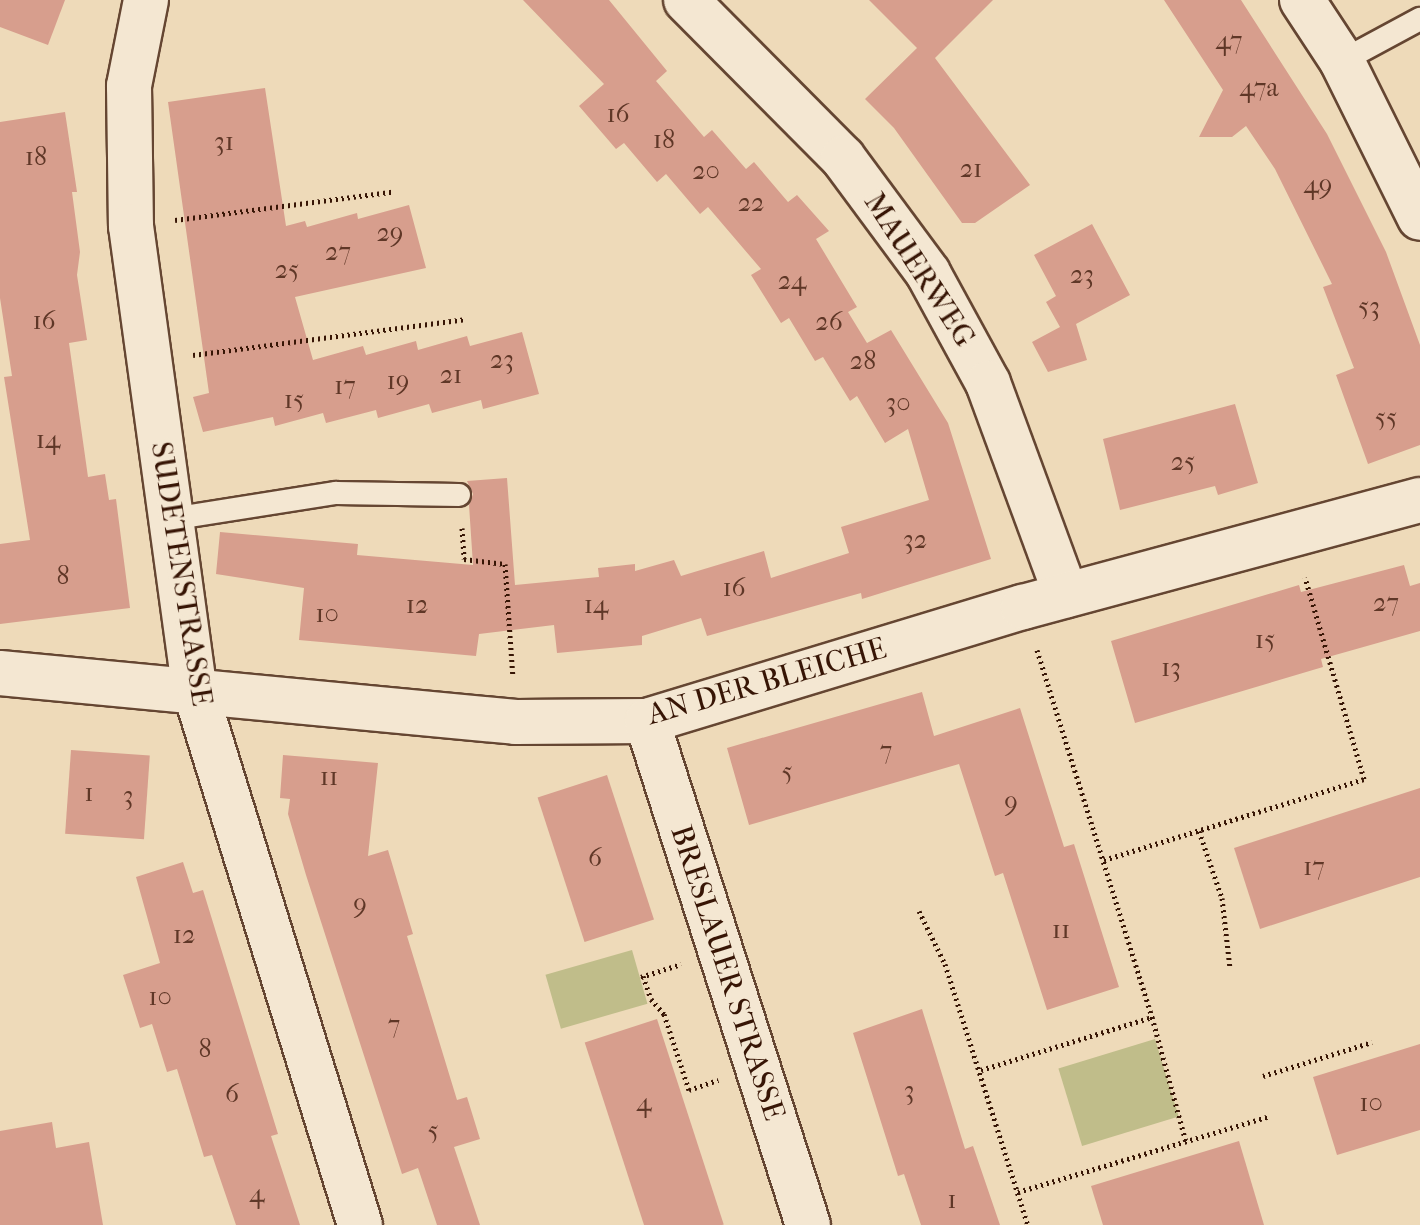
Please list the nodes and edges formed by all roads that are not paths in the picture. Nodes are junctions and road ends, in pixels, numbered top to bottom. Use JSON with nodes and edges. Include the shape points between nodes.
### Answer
{"nodes":[{"id":1,"x":146,"y":0,"type":"edge"},
{"id":2,"x":686,"y":0,"type":"edge"},
{"id":3,"x":1302,"y":0,"type":"edge"},
{"id":4,"x":1420,"y":19,"type":"edge"},
{"id":5,"x":1342,"y":61,"type":"junction"},
{"id":6,"x":1420,"y":218,"type":"edge"},
{"id":7,"x":459,"y":495,"type":"road end"},
{"id":8,"x":1420,"y":500,"type":"edge"},
{"id":9,"x":171,"y":519,"type":"junction"},
{"id":10,"x":1066,"y":595,"type":"junction"},
{"id":11,"x":0,"y":673,"type":"edge"},
{"id":12,"x":194,"y":687,"type":"junction"},
{"id":13,"x":647,"y":721,"type":"junction"},
{"id":14,"x":360,"y":1225,"type":"edge"},
{"id":15,"x":808,"y":1225,"type":"edge"}],
"edges":[{"from":1,"to":9,"type":"street","name":"SUDETENSTRASSE","via":[[129,86],[131,226]]},
{"from":2,"to":10,"type":"street","name":"MAUERWEG","via":[[843,158],[928,273],[988,383]]},
{"from":3,"to":5,"type":"street"},
{"from":4,"to":5,"type":"lane"},
{"from":5,"to":6,"type":"street"},
{"from":7,"to":9,"type":"lane","via":[[336,493]]},
{"from":8,"to":10,"type":"street","name":"AN DER BLEICHE"},
{"from":9,"to":12,"type":"street","name":"SUDETENSTRASSE"},
{"from":10,"to":13,"type":"street","name":"AN DER BLEICHE"},
{"from":11,"to":12,"type":"street","name":"AN DER BLEICHE"},
{"from":12,"to":13,"type":"street","name":"AN DER BLEICHE","via":[[516,722]]},
{"from":12,"to":14,"type":"street","name":"SUDETENSTRASSE"},
{"from":13,"to":15,"type":"street","name":"BRESLAUER STRASSE"}]}
